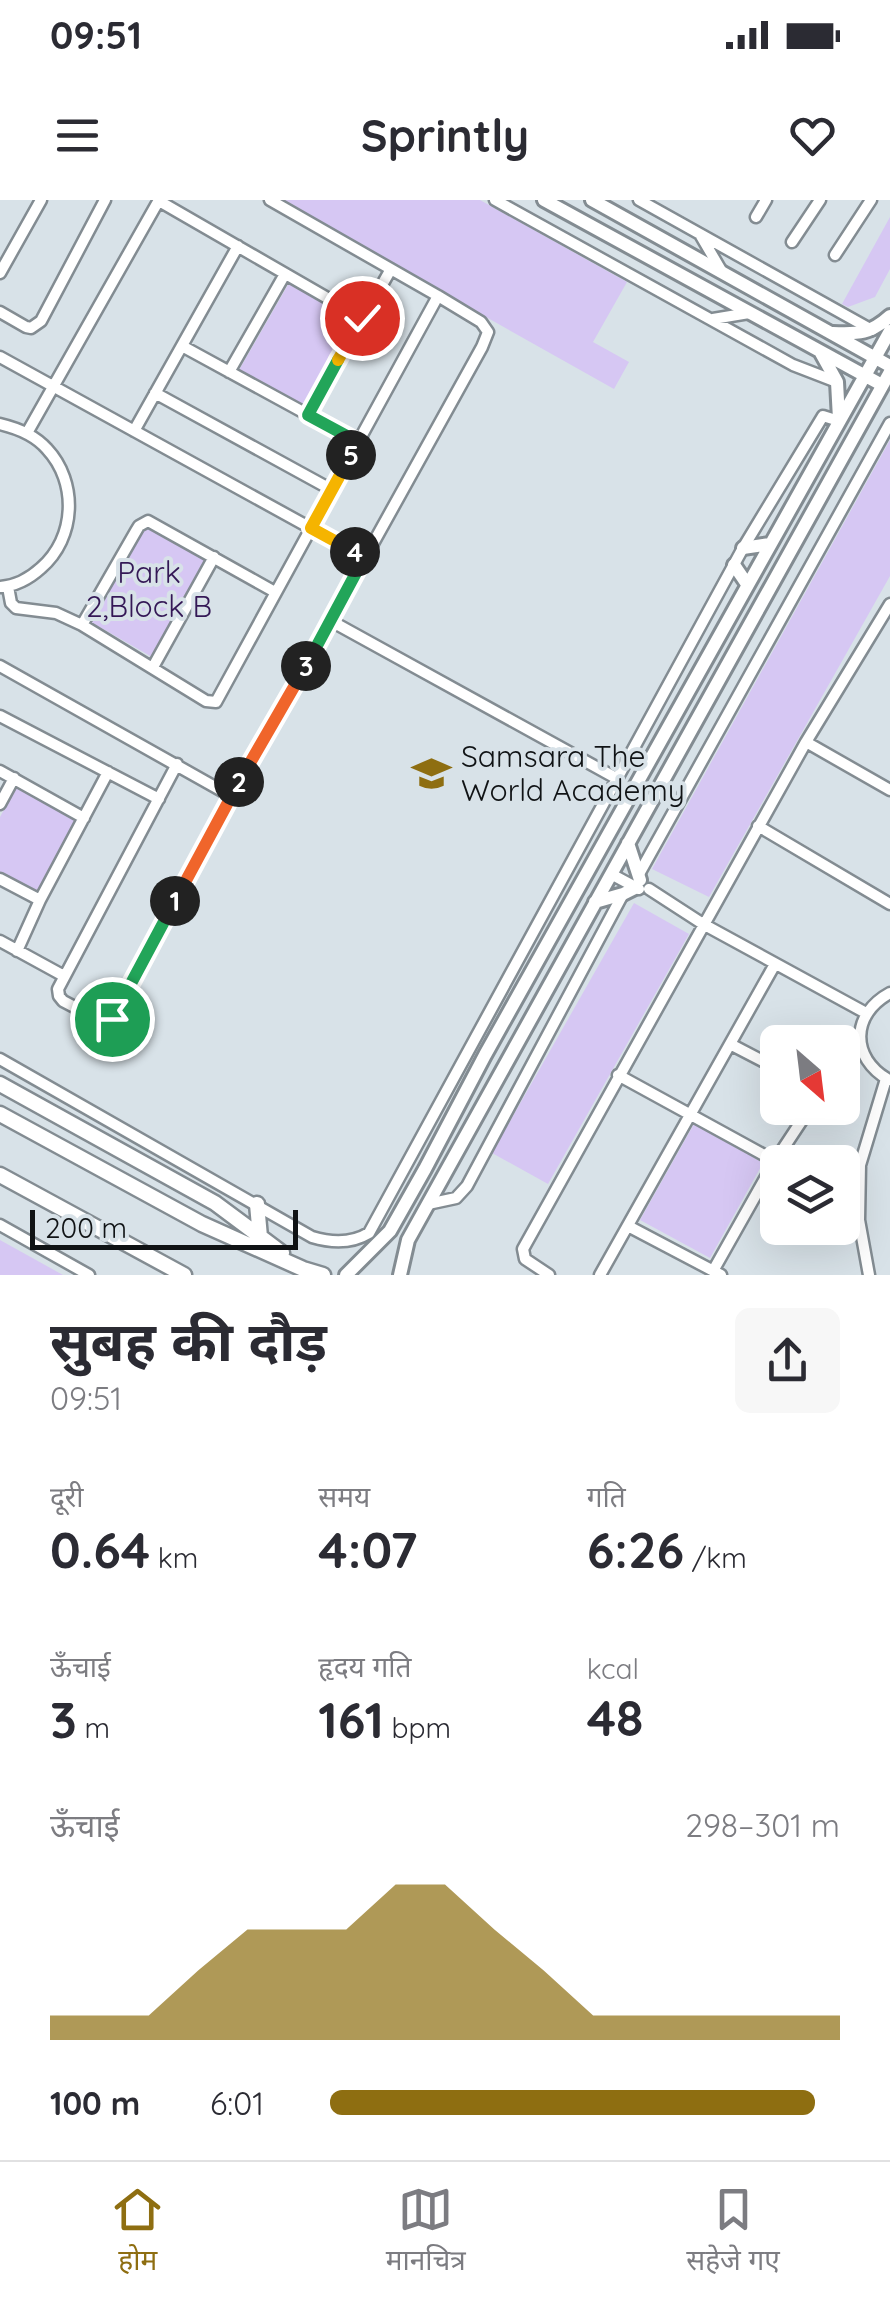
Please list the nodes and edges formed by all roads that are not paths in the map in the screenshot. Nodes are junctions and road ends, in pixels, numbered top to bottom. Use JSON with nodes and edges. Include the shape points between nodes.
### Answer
{"nodes":[{"id":1,"x":41,"y":200,"type":"edge"},
{"id":2,"x":106,"y":200,"type":"edge"},
{"id":3,"x":159,"y":200,"type":"edge"},
{"id":4,"x":270,"y":200,"type":"edge"},
{"id":5,"x":496,"y":200,"type":"edge"},
{"id":6,"x":544,"y":200,"type":"edge"},
{"id":7,"x":592,"y":200,"type":"edge"},
{"id":8,"x":639,"y":200,"type":"edge"},
{"id":9,"x":766,"y":200,"type":"edge"},
{"id":10,"x":820,"y":200,"type":"edge"},
{"id":11,"x":871,"y":200,"type":"edge"},
{"id":12,"x":756,"y":217,"type":"dead end"},
{"id":13,"x":701,"y":235,"type":"junction"},
{"id":14,"x":792,"y":242,"type":"dead end"},
{"id":15,"x":0,"y":244,"type":"edge"},
{"id":16,"x":238,"y":246,"type":"junction"},
{"id":17,"x":12,"y":250,"type":"junction"},
{"id":18,"x":834,"y":255,"type":"dead end"},
{"id":19,"x":391,"y":269,"type":"junction"},
{"id":20,"x":722,"y":272,"type":"junction"},
{"id":21,"x":0,"y":273,"type":"edge"},
{"id":22,"x":286,"y":274,"type":"junction"},
{"id":23,"x":438,"y":296,"type":"junction"},
{"id":24,"x":0,"y":312,"type":"edge"},
{"id":25,"x":750,"y":313,"type":"junction"},
{"id":26,"x":890,"y":316,"type":"edge"},
{"id":27,"x":362,"y":318,"type":"junction"},
{"id":28,"x":712,"y":319,"type":"junction"},
{"id":29,"x":872,"y":330,"type":"junction"},
{"id":30,"x":890,"y":331,"type":"edge"},
{"id":31,"x":831,"y":333,"type":"junction"},
{"id":32,"x":182,"y":346,"type":"junction"},
{"id":33,"x":820,"y":351,"type":"junction"},
{"id":34,"x":0,"y":357,"type":"edge"},
{"id":35,"x":875,"y":358,"type":"junction"},
{"id":36,"x":229,"y":372,"type":"junction"},
{"id":37,"x":888,"y":375,"type":"edge"},
{"id":38,"x":865,"y":376,"type":"junction"},
{"id":39,"x":836,"y":382,"type":"junction"},
{"id":40,"x":53,"y":387,"type":"junction"},
{"id":41,"x":155,"y":394,"type":"junction"},
{"id":42,"x":308,"y":415,"type":"junction"},
{"id":43,"x":839,"y":422,"type":"junction"},
{"id":44,"x":890,"y":422,"type":"edge"},
{"id":45,"x":0,"y":424,"type":"edge"},
{"id":46,"x":134,"y":431,"type":"junction"},
{"id":47,"x":28,"y":433,"type":"junction"},
{"id":48,"x":358,"y":442,"type":"junction"},
{"id":49,"x":332,"y":490,"type":"junction"},
{"id":50,"x":311,"y":528,"type":"junction"},
{"id":51,"x":770,"y":544,"type":"junction"},
{"id":52,"x":743,"y":548,"type":"junction"},
{"id":53,"x":214,"y":557,"type":"junction"},
{"id":54,"x":364,"y":558,"type":"junction"},
{"id":55,"x":734,"y":566,"type":"junction"},
{"id":56,"x":747,"y":584,"type":"junction"},
{"id":57,"x":4,"y":587,"type":"edge"},
{"id":58,"x":275,"y":592,"type":"junction"},
{"id":59,"x":890,"y":604,"type":"edge"},
{"id":60,"x":332,"y":622,"type":"junction"},
{"id":61,"x":82,"y":625,"type":"junction"},
{"id":62,"x":0,"y":666,"type":"edge"},
{"id":63,"x":152,"y":667,"type":"junction"},
{"id":64,"x":0,"y":716,"type":"edge"},
{"id":65,"x":806,"y":742,"type":"junction"},
{"id":66,"x":177,"y":764,"type":"junction"},
{"id":67,"x":0,"y":771,"type":"edge"},
{"id":68,"x":108,"y":772,"type":"junction"},
{"id":69,"x":14,"y":778,"type":"junction"},
{"id":70,"x":616,"y":778,"type":"junction"},
{"id":71,"x":889,"y":788,"type":"edge"},
{"id":72,"x":231,"y":796,"type":"junction"},
{"id":73,"x":158,"y":799,"type":"junction"},
{"id":74,"x":0,"y":804,"type":"edge"},
{"id":75,"x":84,"y":818,"type":"junction"},
{"id":76,"x":758,"y":826,"type":"junction"},
{"id":77,"x":628,"y":843,"type":"junction"},
{"id":78,"x":613,"y":870,"type":"junction"},
{"id":79,"x":0,"y":879,"type":"edge"},
{"id":80,"x":637,"y":885,"type":"junction"},
{"id":81,"x":40,"y":900,"type":"junction"},
{"id":82,"x":595,"y":902,"type":"junction"},
{"id":83,"x":890,"y":904,"type":"edge"},
{"id":84,"x":703,"y":924,"type":"junction"},
{"id":85,"x":0,"y":941,"type":"edge"},
{"id":86,"x":18,"y":951,"type":"junction"},
{"id":87,"x":776,"y":964,"type":"junction"},
{"id":88,"x":64,"y":976,"type":"junction"},
{"id":89,"x":890,"y":993,"type":"edge"},
{"id":90,"x":866,"y":1014,"type":"junction"},
{"id":91,"x":730,"y":1044,"type":"junction"},
{"id":92,"x":0,"y":1060,"type":"edge"},
{"id":93,"x":760,"y":1060,"type":"edge"},
{"id":94,"x":618,"y":1076,"type":"junction"},
{"id":95,"x":888,"y":1079,"type":"edge"},
{"id":96,"x":0,"y":1084,"type":"edge"},
{"id":97,"x":0,"y":1114,"type":"edge"},
{"id":98,"x":690,"y":1115,"type":"junction"},
{"id":99,"x":760,"y":1153,"type":"edge"},
{"id":100,"x":408,"y":1163,"type":"junction"},
{"id":101,"x":0,"y":1174,"type":"edge"},
{"id":102,"x":417,"y":1183,"type":"junction"},
{"id":103,"x":760,"y":1190,"type":"edge"},
{"id":104,"x":257,"y":1204,"type":"junction"},
{"id":105,"x":428,"y":1204,"type":"junction"},
{"id":106,"x":0,"y":1225,"type":"edge"},
{"id":107,"x":628,"y":1226,"type":"junction"},
{"id":108,"x":260,"y":1237,"type":"junction"},
{"id":109,"x":303,"y":1269,"type":"junction"},
{"id":110,"x":717,"y":1273,"type":"edge"},
{"id":111,"x":89,"y":1275,"type":"edge"},
{"id":112,"x":184,"y":1275,"type":"edge"},
{"id":113,"x":323,"y":1275,"type":"edge"},
{"id":114,"x":346,"y":1275,"type":"edge"},
{"id":115,"x":400,"y":1275,"type":"edge"},
{"id":116,"x":549,"y":1275,"type":"edge"},
{"id":117,"x":600,"y":1275,"type":"edge"},
{"id":118,"x":868,"y":1275,"type":"edge"}],
"edges":[{"from":1,"to":17,"type":"street"},
{"from":2,"to":24,"type":"street","via":[[41,320],[26,327]]},
{"from":3,"to":16,"type":"street"},
{"from":3,"to":40,"type":"street"},
{"from":4,"to":19,"type":"street"},
{"from":5,"to":28,"type":"street"},
{"from":6,"to":25,"type":"street"},
{"from":7,"to":20,"type":"street"},
{"from":8,"to":13,"type":"street"},
{"from":9,"to":12,"type":"street"},
{"from":10,"to":14,"type":"street"},
{"from":11,"to":18,"type":"street"},
{"from":13,"to":20,"type":"street"},
{"from":13,"to":29,"type":"street"},
{"from":15,"to":17,"type":"street"},
{"from":16,"to":22,"type":"street"},
{"from":16,"to":32,"type":"street"},
{"from":17,"to":21,"type":"street"},
{"from":19,"to":23,"type":"street"},
{"from":19,"to":27,"type":"street"},
{"from":20,"to":31,"type":"street"},
{"from":22,"to":27,"type":"street"},
{"from":22,"to":36,"type":"street"},
{"from":23,"to":48,"type":"street"},
{"from":23,"to":54,"type":"street","via":[[488,332]]},
{"from":25,"to":28,"type":"street"},
{"from":25,"to":33,"type":"street"},
{"from":26,"to":29,"type":"street"},
{"from":27,"to":42,"type":"street"},
{"from":28,"to":39,"type":"street"},
{"from":29,"to":31,"type":"street"},
{"from":30,"to":35,"type":"street"},
{"from":31,"to":35,"type":"street"},
{"from":32,"to":36,"type":"street"},
{"from":32,"to":41,"type":"street"},
{"from":33,"to":38,"type":"street"},
{"from":33,"to":39,"type":"street"},
{"from":34,"to":40,"type":"street"},
{"from":35,"to":37,"type":"street"},
{"from":35,"to":38,"type":"street"},
{"from":36,"to":42,"type":"street"},
{"from":37,"to":38,"type":"street"},
{"from":37,"to":77,"type":"street"},
{"from":38,"to":43,"type":"street"},
{"from":39,"to":43,"type":"street"},
{"from":40,"to":46,"type":"street"},
{"from":40,"to":47,"type":"street"},
{"from":41,"to":46,"type":"street"},
{"from":41,"to":49,"type":"street"},
{"from":42,"to":48,"type":"street"},
{"from":43,"to":51,"type":"street"},
{"from":43,"to":52,"type":"street","via":[[823,416]]},
{"from":44,"to":80,"type":"street"},
{"from":45,"to":47,"type":"street"},
{"from":46,"to":50,"type":"street"},
{"from":47,"to":57,"type":"street","via":[[61,468],[69,516],[50,560],[31,577]]},
{"from":48,"to":49,"type":"street"},
{"from":49,"to":50,"type":"street"},
{"from":50,"to":54,"type":"street"},
{"from":50,"to":58,"type":"street"},
{"from":51,"to":52,"type":"street"},
{"from":51,"to":56,"type":"street"},
{"from":52,"to":55,"type":"street"},
{"from":53,"to":58,"type":"street"},
{"from":53,"to":61,"type":"street","via":[[144,522]]},
{"from":53,"to":63,"type":"street"},
{"from":54,"to":60,"type":"street"},
{"from":55,"to":56,"type":"street"},
{"from":55,"to":70,"type":"street"},
{"from":56,"to":102,"type":"street"},
{"from":57,"to":61,"type":"street","via":[[16,608],[56,612]]},
{"from":58,"to":63,"type":"street","via":[[216,702]]},
{"from":59,"to":65,"type":"street"},
{"from":60,"to":70,"type":"street"},
{"from":60,"to":72,"type":"street"},
{"from":61,"to":63,"type":"street"},
{"from":62,"to":66,"type":"street"},
{"from":64,"to":68,"type":"street"},
{"from":65,"to":71,"type":"street"},
{"from":65,"to":76,"type":"street"},
{"from":66,"to":72,"type":"street"},
{"from":66,"to":73,"type":"street"},
{"from":67,"to":69,"type":"street"},
{"from":68,"to":73,"type":"street"},
{"from":68,"to":75,"type":"street"},
{"from":69,"to":74,"type":"street"},
{"from":69,"to":75,"type":"street"},
{"from":70,"to":100,"type":"street"},
{"from":72,"to":88,"type":"street","via":[[112,1019],[103,1022],[63,1001],[58,989]]},
{"from":73,"to":88,"type":"street"},
{"from":75,"to":81,"type":"street"},
{"from":76,"to":83,"type":"street"},
{"from":76,"to":84,"type":"street"},
{"from":77,"to":78,"type":"street"},
{"from":77,"to":80,"type":"street"},
{"from":78,"to":80,"type":"street"},
{"from":78,"to":82,"type":"street"},
{"from":79,"to":81,"type":"street"},
{"from":80,"to":82,"type":"street"},
{"from":80,"to":84,"type":"street"},
{"from":80,"to":105,"type":"street","via":[[466,1186],[456,1198]]},
{"from":81,"to":86,"type":"street"},
{"from":82,"to":105,"type":"street"},
{"from":84,"to":87,"type":"street"},
{"from":84,"to":94,"type":"street"},
{"from":85,"to":86,"type":"street"},
{"from":86,"to":88,"type":"street"},
{"from":87,"to":90,"type":"street"},
{"from":87,"to":91,"type":"street"},
{"from":89,"to":90,"type":"street"},
{"from":90,"to":95,"type":"street","via":[[860,1043],[874,1070]]},
{"from":91,"to":93,"type":"street"},
{"from":91,"to":98,"type":"street"},
{"from":92,"to":104,"type":"street"},
{"from":94,"to":98,"type":"street"},
{"from":94,"to":116,"type":"street","via":[[523,1249]]},
{"from":95,"to":118,"type":"street","via":[[860,1166]]},
{"from":96,"to":108,"type":"main road","via":[[215,1203]]},
{"from":97,"to":109,"type":"main road","via":[[202,1224]]},
{"from":98,"to":99,"type":"street"},
{"from":98,"to":107,"type":"street"},
{"from":100,"to":102,"type":"street"},
{"from":100,"to":104,"type":"street","via":[[369,1233],[356,1240],[317,1239]]},
{"from":101,"to":112,"type":"main road"},
{"from":102,"to":114,"type":"street","via":[[390,1231]]},
{"from":103,"to":110,"type":"street"},
{"from":104,"to":108,"type":"main road"},
{"from":105,"to":115,"type":"street","via":[[408,1240]]},
{"from":106,"to":111,"type":"street"},
{"from":107,"to":110,"type":"street"},
{"from":107,"to":117,"type":"street"},
{"from":108,"to":109,"type":"main road"},
{"from":109,"to":113,"type":"main road"}]}
